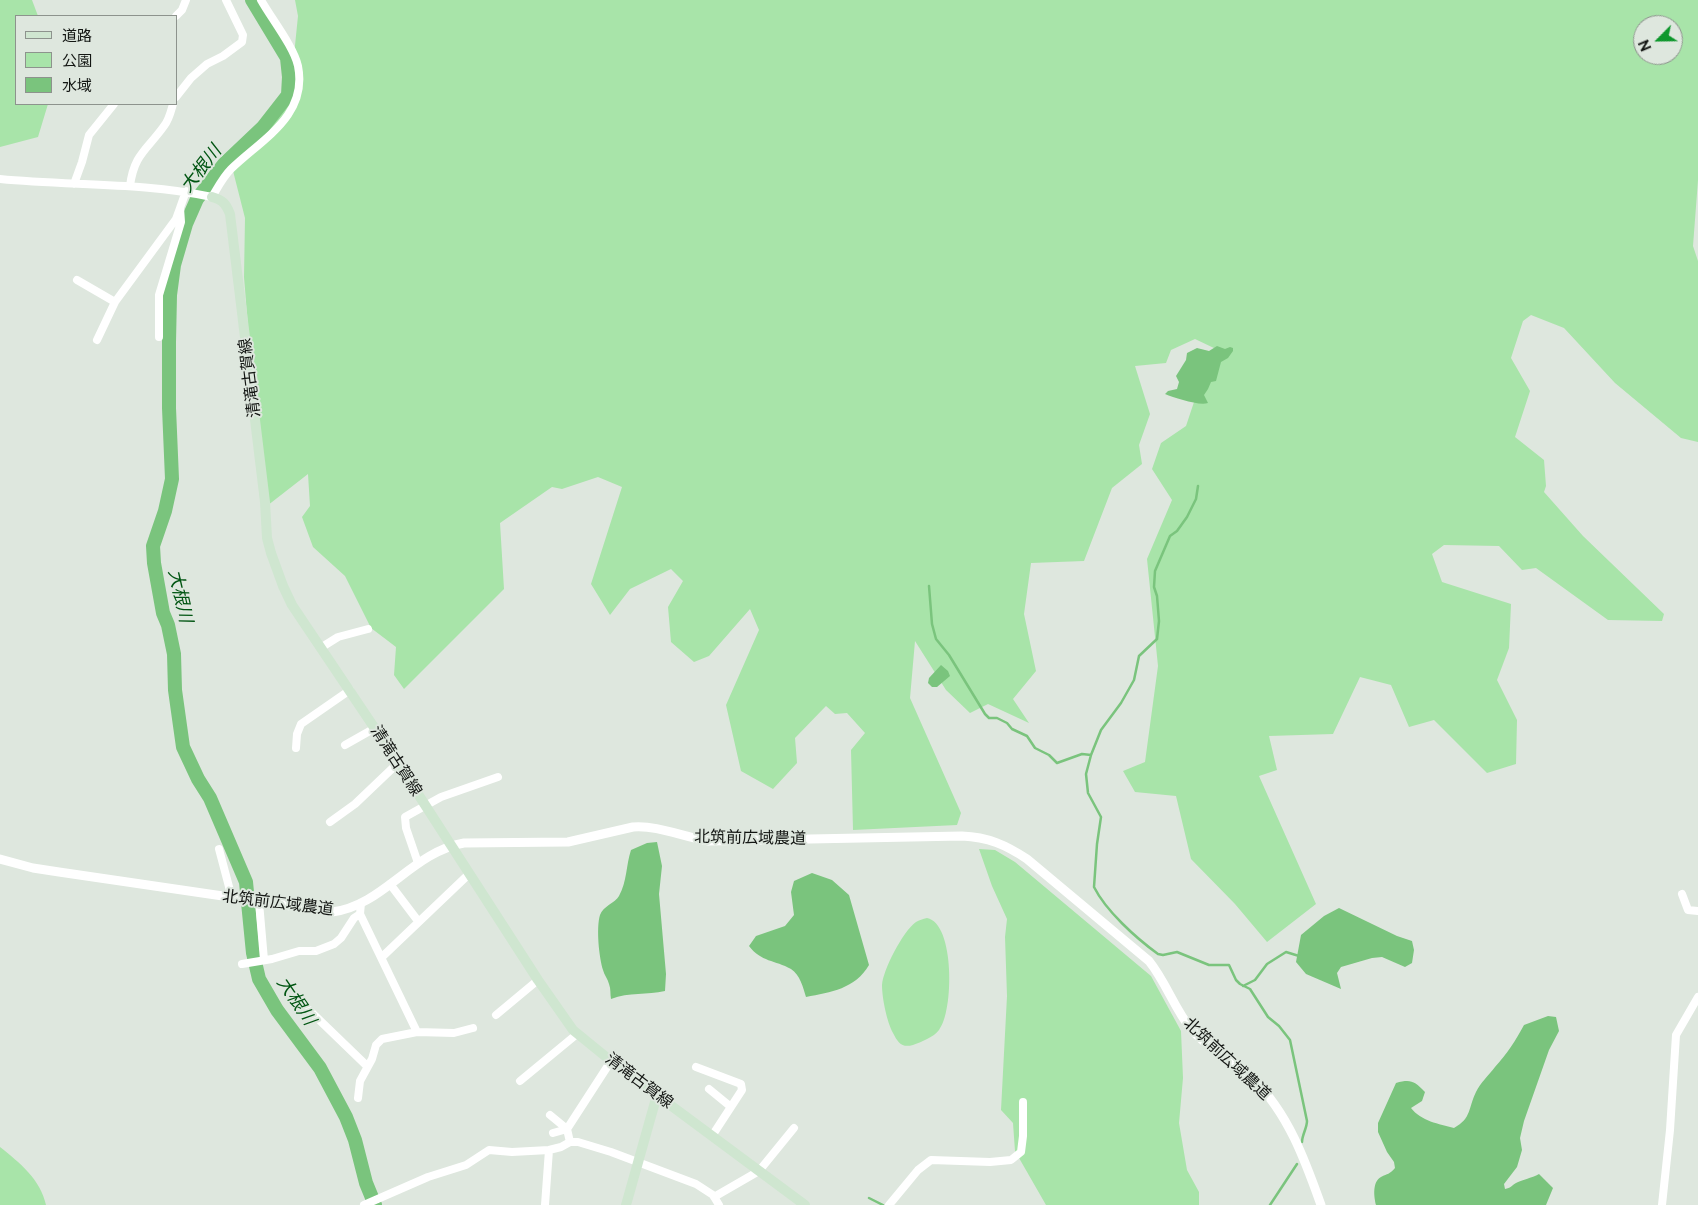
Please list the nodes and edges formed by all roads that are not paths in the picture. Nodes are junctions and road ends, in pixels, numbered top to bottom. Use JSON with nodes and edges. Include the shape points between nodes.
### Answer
{"nodes":[{"id":1,"x":186,"y":0,"type":"edge"},
{"id":2,"x":226,"y":0,"type":"edge"},
{"id":3,"x":260,"y":0,"type":"edge"},
{"id":4,"x":177,"y":15,"type":"edge"},
{"id":5,"x":178,"y":95,"type":"edge"},
{"id":6,"x":113,"y":105,"type":"edge"},
{"id":7,"x":174,"y":105,"type":"edge"},
{"id":8,"x":0,"y":179,"type":"edge"},
{"id":9,"x":74,"y":184,"type":"junction"},
{"id":10,"x":130,"y":186,"type":"junction"},
{"id":11,"x":186,"y":191,"type":"junction"},
{"id":12,"x":212,"y":197,"type":"junction"},
{"id":13,"x":180,"y":208,"type":"junction"},
{"id":14,"x":77,"y":280,"type":"dead end"},
{"id":15,"x":115,"y":302,"type":"junction"},
{"id":16,"x":159,"y":337,"type":"dead end"},
{"id":17,"x":96,"y":340,"type":"dead end"},
{"id":18,"x":368,"y":629,"type":"dead end"},
{"id":19,"x":322,"y":647,"type":"junction"},
{"id":20,"x":350,"y":690,"type":"junction"},
{"id":21,"x":374,"y":728,"type":"junction"},
{"id":22,"x":345,"y":745,"type":"dead end"},
{"id":23,"x":296,"y":748,"type":"dead end"},
{"id":24,"x":398,"y":763,"type":"junction"},
{"id":25,"x":498,"y":777,"type":"dead end"},
{"id":26,"x":425,"y":805,"type":"junction"},
{"id":27,"x":330,"y":822,"type":"dead end"},
{"id":28,"x":450,"y":846,"type":"junction"},
{"id":29,"x":219,"y":849,"type":"dead end"},
{"id":30,"x":0,"y":859,"type":"edge"},
{"id":31,"x":418,"y":863,"type":"junction"},
{"id":32,"x":469,"y":874,"type":"junction"},
{"id":33,"x":390,"y":884,"type":"junction"},
{"id":34,"x":1682,"y":894,"type":"dead end"},
{"id":35,"x":232,"y":898,"type":"junction"},
{"id":36,"x":256,"y":902,"type":"junction"},
{"id":37,"x":362,"y":903,"type":"junction"},
{"id":38,"x":1698,"y":911,"type":"edge"},
{"id":39,"x":360,"y":914,"type":"junction"},
{"id":40,"x":418,"y":921,"type":"junction"},
{"id":41,"x":382,"y":957,"type":"junction"},
{"id":42,"x":264,"y":960,"type":"junction"},
{"id":43,"x":242,"y":964,"type":"dead end"},
{"id":44,"x":538,"y":980,"type":"junction"},
{"id":45,"x":1698,"y":998,"type":"edge"},
{"id":46,"x":309,"y":1010,"type":"dead end"},
{"id":47,"x":496,"y":1015,"type":"dead end"},
{"id":48,"x":473,"y":1028,"type":"dead end"},
{"id":49,"x":417,"y":1032,"type":"junction"},
{"id":50,"x":577,"y":1034,"type":"junction"},
{"id":51,"x":611,"y":1061,"type":"junction"},
{"id":52,"x":367,"y":1066,"type":"junction"},
{"id":53,"x":696,"y":1067,"type":"dead end"},
{"id":54,"x":520,"y":1081,"type":"dead end"},
{"id":55,"x":709,"y":1089,"type":"dead end"},
{"id":56,"x":658,"y":1095,"type":"junction"},
{"id":57,"x":358,"y":1098,"type":"dead end"},
{"id":58,"x":1023,"y":1102,"type":"dead end"},
{"id":59,"x":731,"y":1108,"type":"junction"},
{"id":60,"x":550,"y":1115,"type":"dead end"},
{"id":61,"x":794,"y":1128,"type":"dead end"},
{"id":62,"x":567,"y":1130,"type":"junction"},
{"id":63,"x":553,"y":1133,"type":"dead end"},
{"id":64,"x":712,"y":1136,"type":"junction"},
{"id":65,"x":570,"y":1142,"type":"junction"},
{"id":66,"x":548,"y":1150,"type":"junction"},
{"id":67,"x":638,"y":1162,"type":"junction"},
{"id":68,"x":759,"y":1171,"type":"junction"},
{"id":69,"x":714,"y":1197,"type":"junction"},
{"id":70,"x":364,"y":1205,"type":"edge"},
{"id":71,"x":545,"y":1205,"type":"edge"},
{"id":72,"x":626,"y":1205,"type":"edge"},
{"id":73,"x":719,"y":1205,"type":"edge"},
{"id":74,"x":804,"y":1205,"type":"edge"},
{"id":75,"x":889,"y":1205,"type":"edge"},
{"id":76,"x":1321,"y":1205,"type":"edge"},
{"id":77,"x":1662,"y":1205,"type":"edge"}],
"edges":[{"from":1,"to":4,"type":"street"},
{"from":2,"to":5,"type":"street","via":[[243,36],[242,42],[207,64]]},
{"from":3,"to":12,"type":"street","via":[[298,65],[296,96],[292,111],[284,122],[230,170]]},
{"from":6,"to":9,"type":"street","via":[[89,135]]},
{"from":7,"to":10,"type":"street","via":[[166,124],[140,154],[133,168]]},
{"from":8,"to":9,"type":"street"},
{"from":9,"to":10,"type":"street"},
{"from":10,"to":11,"type":"street"},
{"from":11,"to":12,"type":"street"},
{"from":11,"to":13,"type":"street"},
{"from":12,"to":19,"type":"main road","name":"清滝古賀線","via":[[226,204],[230,214],[271,553],[292,605]]},
{"from":13,"to":15,"type":"street","via":[[176,219]]},
{"from":13,"to":16,"type":"street","via":[[181,222],[159,295]]},
{"from":14,"to":15,"type":"street"},
{"from":15,"to":17,"type":"street"},
{"from":18,"to":19,"type":"street","via":[[338,637]]},
{"from":19,"to":20,"type":"main road","name":"清滝古賀線"},
{"from":20,"to":21,"type":"main road","name":"清滝古賀線"},
{"from":20,"to":23,"type":"street","via":[[301,724]]},
{"from":21,"to":22,"type":"street"},
{"from":21,"to":24,"type":"main road","name":"清滝古賀線"},
{"from":24,"to":26,"type":"main road","name":"清滝古賀線"},
{"from":24,"to":27,"type":"street","via":[[355,804]]},
{"from":25,"to":26,"type":"street"},
{"from":26,"to":28,"type":"main road","name":"清滝古賀線"},
{"from":26,"to":31,"type":"street","via":[[405,816]]},
{"from":28,"to":31,"type":"street","name":"北筑前広域農道"},
{"from":28,"to":32,"type":"main road","name":"清滝古賀線"},
{"from":28,"to":76,"type":"street","name":"北筑前広域農道","via":[[464,843],[568,842],[643,826],[709,840],[962,836],[1002,843],[1027,859],[1158,971],[1178,1012],[1192,1031],[1253,1079],[1285,1119]]},
{"from":29,"to":35,"type":"street"},
{"from":30,"to":35,"type":"street","name":"北筑前広域農道","via":[[33,868]]},
{"from":31,"to":33,"type":"street","name":"北筑前広域農道"},
{"from":32,"to":40,"type":"street"},
{"from":32,"to":44,"type":"main road","name":"清滝古賀線"},
{"from":33,"to":37,"type":"street","name":"北筑前広域農道"},
{"from":33,"to":40,"type":"street"},
{"from":34,"to":38,"type":"street","via":[[1688,910]]},
{"from":35,"to":36,"type":"street","name":"北筑前広域農道"},
{"from":36,"to":37,"type":"street","name":"北筑前広域農道","via":[[332,912]]},
{"from":36,"to":42,"type":"street"},
{"from":37,"to":39,"type":"street"},
{"from":39,"to":41,"type":"street"},
{"from":39,"to":42,"type":"street","via":[[334,944],[316,951],[298,951]]},
{"from":40,"to":41,"type":"street"},
{"from":41,"to":49,"type":"street"},
{"from":42,"to":43,"type":"street"},
{"from":44,"to":47,"type":"street"},
{"from":44,"to":50,"type":"main road","name":"清滝古賀線"},
{"from":45,"to":77,"type":"street","via":[[1676,1035]]},
{"from":46,"to":52,"type":"street"},
{"from":48,"to":49,"type":"street","via":[[454,1033]]},
{"from":49,"to":52,"type":"street","via":[[382,1039]]},
{"from":50,"to":51,"type":"main road","name":"清滝古賀線"},
{"from":50,"to":54,"type":"street"},
{"from":51,"to":56,"type":"main road","name":"清滝古賀線"},
{"from":51,"to":62,"type":"street"},
{"from":52,"to":57,"type":"street","via":[[360,1081]]},
{"from":53,"to":59,"type":"street","via":[[740,1084],[742,1090]]},
{"from":55,"to":59,"type":"street"},
{"from":56,"to":64,"type":"main road","name":"清滝古賀線"},
{"from":56,"to":67,"type":"main road"},
{"from":58,"to":75,"type":"street","via":[[1020,1152],[1011,1160],[928,1161]]},
{"from":59,"to":64,"type":"street"},
{"from":60,"to":62,"type":"street"},
{"from":61,"to":68,"type":"street"},
{"from":62,"to":63,"type":"street"},
{"from":62,"to":65,"type":"street"},
{"from":64,"to":68,"type":"main road","name":"清滝古賀線"},
{"from":65,"to":66,"type":"street"},
{"from":65,"to":67,"type":"street"},
{"from":66,"to":70,"type":"street","via":[[489,1150],[466,1165]]},
{"from":66,"to":71,"type":"street"},
{"from":67,"to":69,"type":"street","via":[[696,1184]]},
{"from":67,"to":72,"type":"main road"},
{"from":68,"to":69,"type":"street"},
{"from":68,"to":74,"type":"main road","name":"清滝古賀線"},
{"from":69,"to":73,"type":"street"}]}
